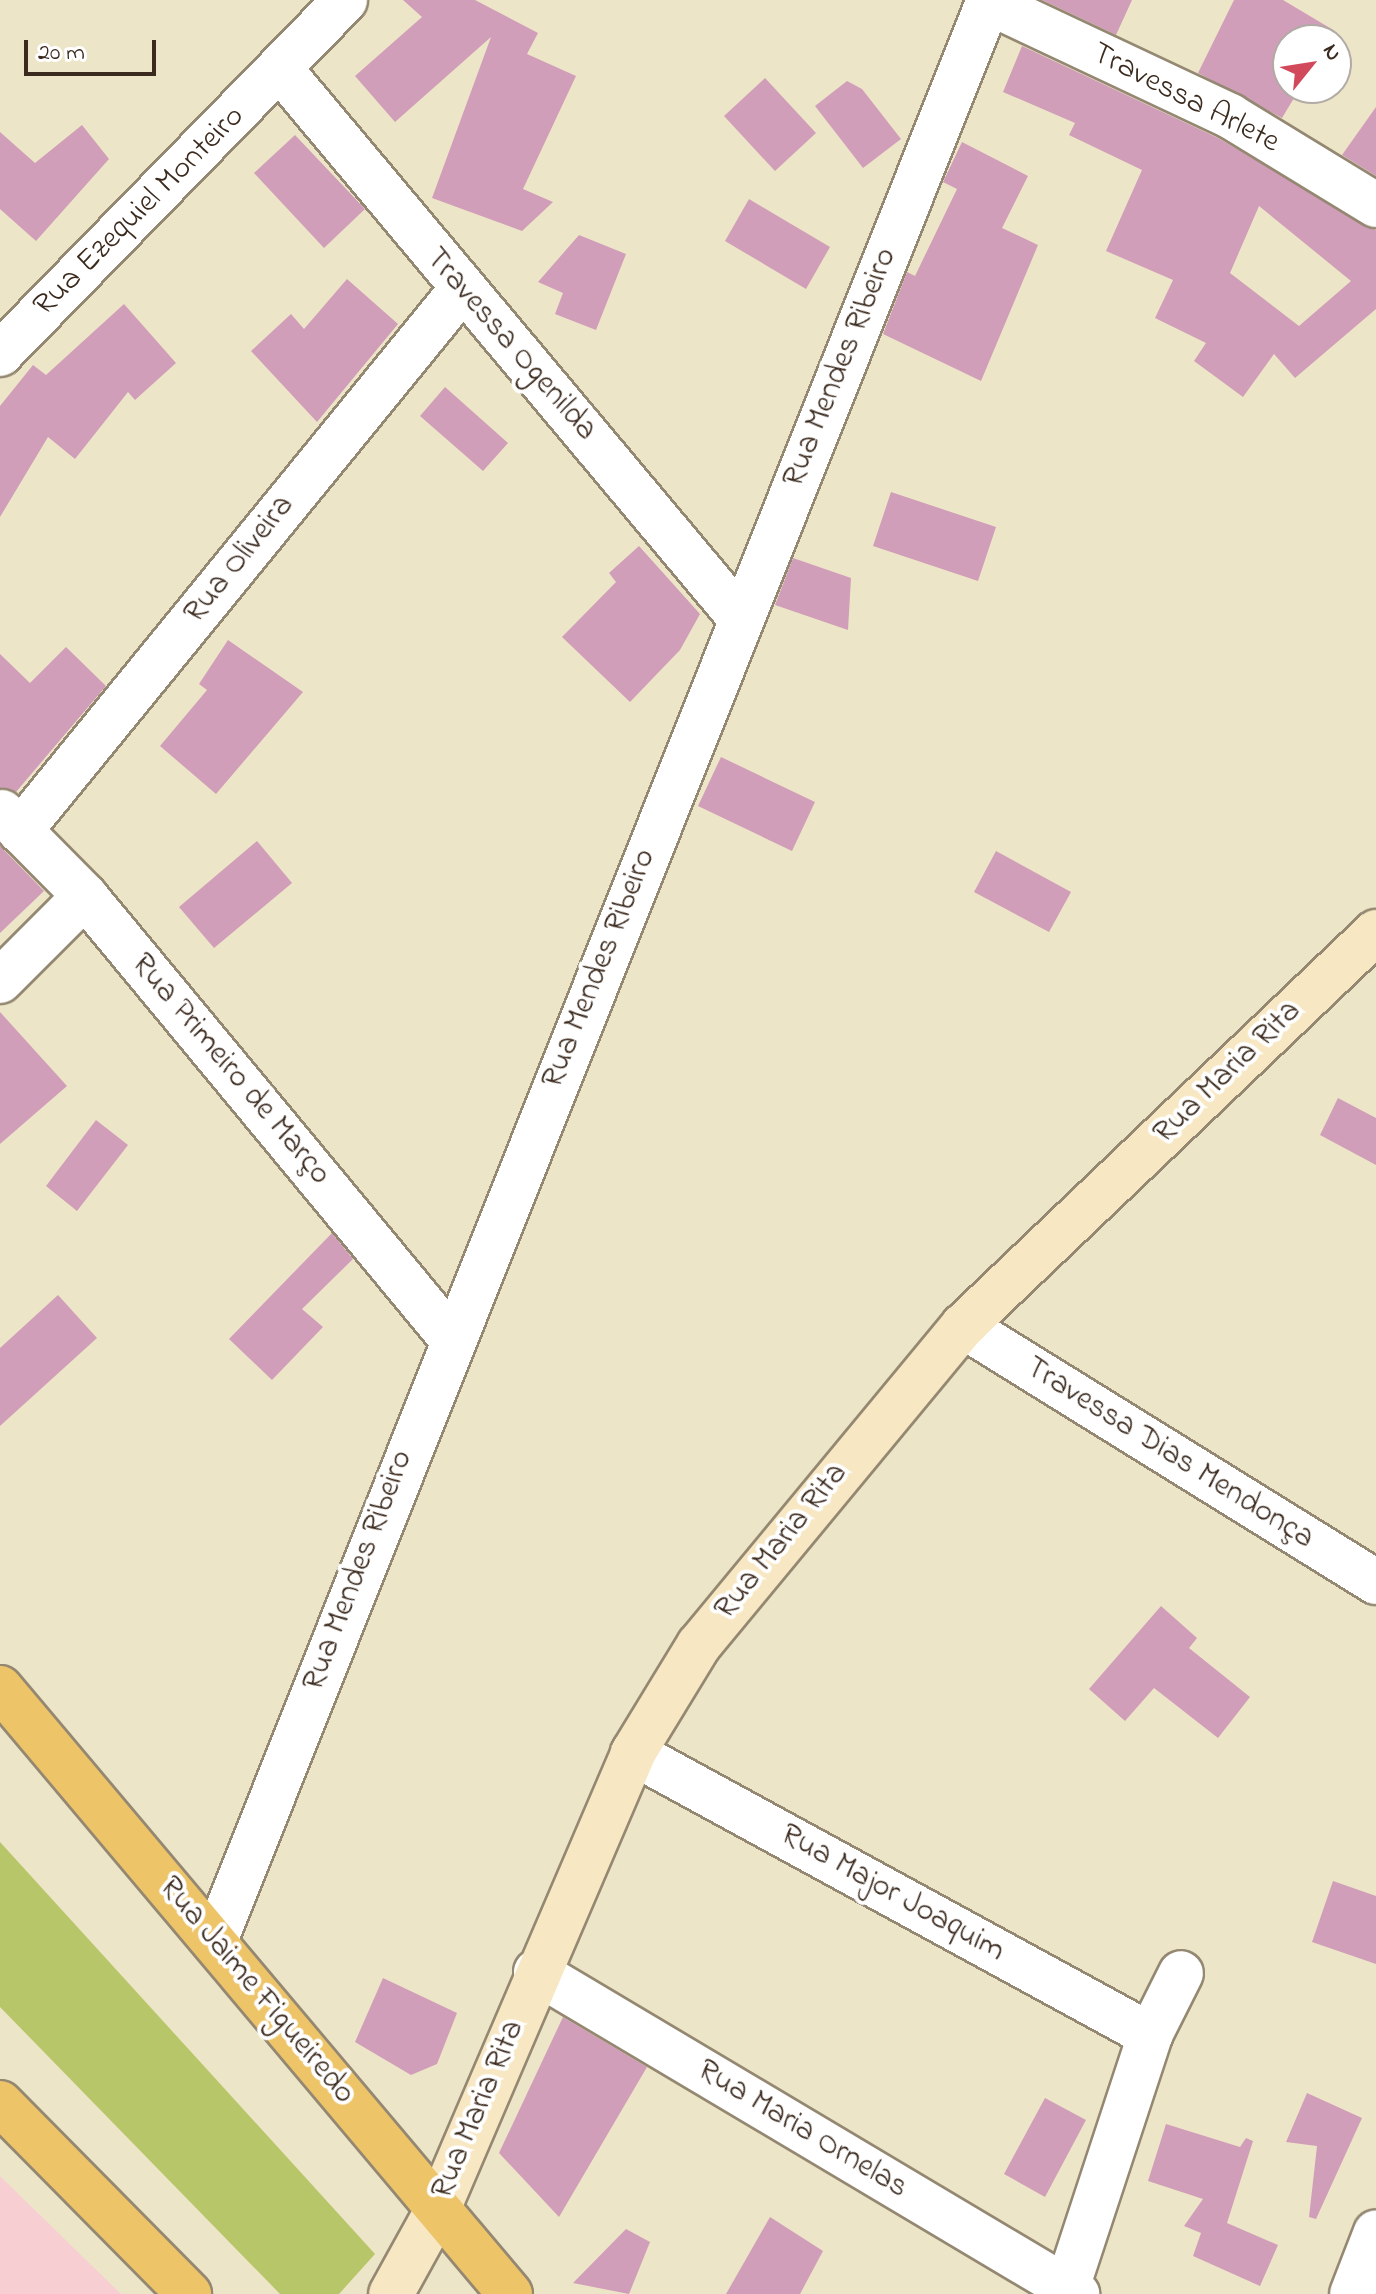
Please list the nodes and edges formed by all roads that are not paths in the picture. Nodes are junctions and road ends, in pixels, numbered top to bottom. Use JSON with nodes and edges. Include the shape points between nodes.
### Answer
{"nodes":[{"id":1,"x":345,"y":0,"type":"edge"},
{"id":2,"x":989,"y":1,"type":"edge"},
{"id":3,"x":281,"y":70,"type":"junction"},
{"id":4,"x":1376,"y":205,"type":"edge"},
{"id":5,"x":461,"y":290,"type":"junction"},
{"id":6,"x":0,"y":354,"type":"edge"},
{"id":7,"x":741,"y":619,"type":"junction"},
{"id":8,"x":10,"y":821,"type":"edge"},
{"id":9,"x":85,"y":896,"type":"junction"},
{"id":10,"x":1376,"y":932,"type":"edge"},
{"id":11,"x":0,"y":981,"type":"edge"},
{"id":12,"x":963,"y":1326,"type":"junction"},
{"id":13,"x":451,"y":1338,"type":"junction"},
{"id":14,"x":1376,"y":1582,"type":"edge"},
{"id":15,"x":0,"y":1688,"type":"edge"},
{"id":16,"x":633,"y":1753,"type":"junction"},
{"id":17,"x":215,"y":1941,"type":"junction"},
{"id":18,"x":536,"y":1972,"type":"junction"},
{"id":19,"x":1181,"y":1973,"type":"dead end"},
{"id":20,"x":1150,"y":2035,"type":"junction"},
{"id":21,"x":0,"y":2103,"type":"edge"},
{"id":22,"x":438,"y":2209,"type":"junction"},
{"id":23,"x":1376,"y":2232,"type":"edge"},
{"id":24,"x":1072,"y":2291,"type":"edge"},
{"id":25,"x":189,"y":2294,"type":"edge"},
{"id":26,"x":391,"y":2294,"type":"edge"},
{"id":27,"x":510,"y":2294,"type":"edge"},
{"id":28,"x":1352,"y":2294,"type":"edge"}],
"edges":[{"from":1,"to":3,"type":"street","name":"Rua Ezequiel Monteiro"},
{"from":2,"to":4,"type":"street","name":"Travessa Arlete","via":[[1230,116]]},
{"from":2,"to":7,"type":"street","name":"Rua Mendes Ribeiro"},
{"from":3,"to":5,"type":"street","name":"Travessa Ogenilda"},
{"from":3,"to":6,"type":"street","name":"Rua Ezequiel Monteiro"},
{"from":5,"to":7,"type":"street","name":"Travessa Ogenilda"},
{"from":5,"to":8,"type":"street","name":"Rua Oliveira"},
{"from":7,"to":13,"type":"street","name":"Rua Mendes Ribeiro"},
{"from":8,"to":9,"type":"street","name":"Rua Primeiro de Março"},
{"from":9,"to":11,"type":"street"},
{"from":9,"to":13,"type":"street","name":"Rua Primeiro de Março"},
{"from":10,"to":12,"type":"street","name":"Rua Maria Rita"},
{"from":12,"to":14,"type":"street","name":"Travessa Dias Mendonça"},
{"from":12,"to":16,"type":"street","name":"Rua Maria Rita","via":[[699,1645]]},
{"from":13,"to":17,"type":"street","name":"Rua Mendes Ribeiro"},
{"from":15,"to":17,"type":"main road","name":"Rua Jaime Figueiredo"},
{"from":16,"to":18,"type":"street","name":"Rua Maria Rita"},
{"from":16,"to":20,"type":"street","name":"Rua Major Joaquim"},
{"from":17,"to":22,"type":"main road","name":"Rua Jaime Figueiredo"},
{"from":18,"to":22,"type":"street","name":"Rua Maria Rita"},
{"from":18,"to":24,"type":"street","name":"Rua Maria Ornelas"},
{"from":19,"to":20,"type":"street","name":"Rua Maria Ornelas"},
{"from":20,"to":24,"type":"street","name":"Rua Maria Ornelas"},
{"from":21,"to":25,"type":"main road"},
{"from":22,"to":26,"type":"street","name":"Rua Maria Rita"},
{"from":22,"to":27,"type":"main road","name":"Rua Jaime Figueiredo"},
{"from":23,"to":28,"type":"street"}]}
